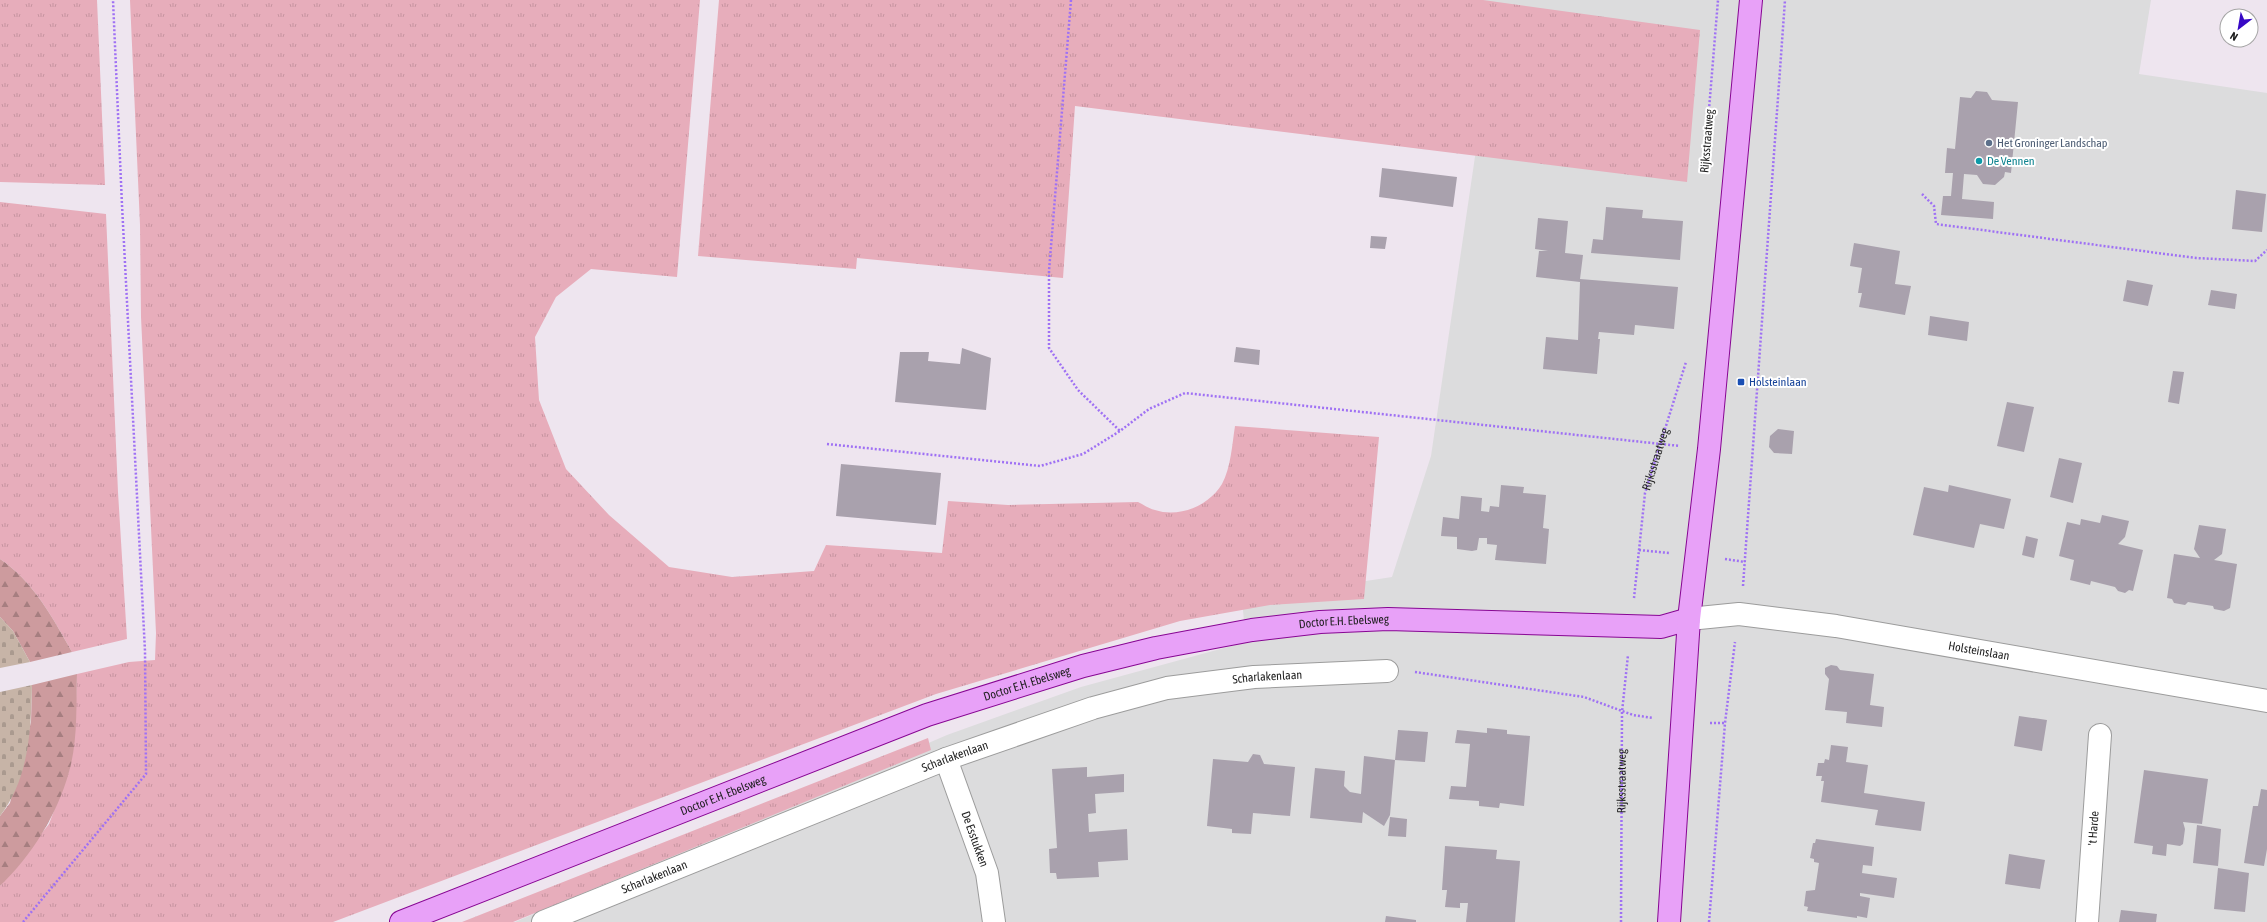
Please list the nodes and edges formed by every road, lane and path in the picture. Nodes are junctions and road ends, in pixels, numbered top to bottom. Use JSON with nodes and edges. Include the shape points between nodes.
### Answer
{"nodes":[{"id":1,"x":113,"y":0,"type":"edge"},
{"id":2,"x":1071,"y":0,"type":"edge"},
{"id":3,"x":1718,"y":0,"type":"edge"},
{"id":4,"x":1750,"y":0,"type":"edge"},
{"id":5,"x":1785,"y":0,"type":"edge"},
{"id":6,"x":1705,"y":164,"type":"dead end"},
{"id":7,"x":1922,"y":194,"type":"dead end"},
{"id":8,"x":2267,"y":250,"type":"edge"},
{"id":9,"x":1687,"y":356,"type":"dead end"},
{"id":10,"x":1120,"y":431,"type":"junction"},
{"id":11,"x":827,"y":444,"type":"dead end"},
{"id":12,"x":1661,"y":444,"type":"junction"},
{"id":13,"x":1708,"y":450,"type":"junction"},
{"id":14,"x":1739,"y":614,"type":"junction"},
{"id":15,"x":1689,"y":619,"type":"junction"},
{"id":16,"x":1631,"y":626,"type":"junction"},
{"id":17,"x":1387,"y":671,"type":"joint"},
{"id":18,"x":2267,"y":700,"type":"edge"},
{"id":19,"x":1622,"y":712,"type":"junction"},
{"id":20,"x":1683,"y":719,"type":"junction"},
{"id":21,"x":2100,"y":735,"type":"dead end"},
{"id":22,"x":946,"y":759,"type":"junction"},
{"id":23,"x":23,"y":922,"type":"edge"},
{"id":24,"x":401,"y":922,"type":"edge"},
{"id":25,"x":543,"y":922,"type":"edge"},
{"id":26,"x":994,"y":922,"type":"edge"},
{"id":27,"x":1621,"y":922,"type":"edge"},
{"id":28,"x":1669,"y":922,"type":"edge"},
{"id":29,"x":1709,"y":922,"type":"edge"},
{"id":30,"x":2087,"y":922,"type":"edge"}],
"edges":[{"from":1,"to":23,"type":"path","via":[[145,651],[146,774]]},
{"from":2,"to":10,"type":"path","via":[[1049,271],[1049,348],[1078,390]]},
{"from":3,"to":6,"type":"path","name":"Rijksstraatweg"},
{"from":4,"to":13,"type":"main road"},
{"from":5,"to":14,"type":"path","via":[[1744,579]]},
{"from":7,"to":8,"type":"path","via":[[1934,206],[1936,224],[2196,258],[2255,261]]},
{"from":9,"to":12,"type":"path","name":"Rijksstraatweg"},
{"from":10,"to":11,"type":"path","via":[[1083,454],[1040,466]]},
{"from":10,"to":12,"type":"path","via":[[1149,409],[1184,393]]},
{"from":12,"to":13,"type":"path"},
{"from":12,"to":16,"type":"path","name":"Rijksstraatweg","via":[[1645,493]]},
{"from":13,"to":15,"type":"main road"},
{"from":14,"to":15,"type":"street","name":"Holsteinslaan"},
{"from":14,"to":18,"type":"street","name":"Holsteinslaan","via":[[1836,626]]},
{"from":14,"to":29,"type":"path","via":[[1725,723]]},
{"from":15,"to":16,"type":"main road","name":"Doctor E.H. Ebelsweg","via":[[1661,626]]},
{"from":15,"to":20,"type":"main road"},
{"from":16,"to":19,"type":"path","name":"Rijksstraatweg"},
{"from":16,"to":24,"type":"main road","name":"Doctor E.H. Ebelsweg","via":[[1388,619],[1320,622],[1252,630],[1156,648],[1083,666],[927,715]]},
{"from":17,"to":19,"type":"path","via":[[1419,672],[1584,697]]},
{"from":17,"to":22,"type":"street","name":"Scharlakenlaan","via":[[1254,677],[1167,688],[1093,708]]},
{"from":19,"to":20,"type":"path","via":[[1650,718]]},
{"from":19,"to":27,"type":"path","name":"Rijksstraatweg"},
{"from":20,"to":28,"type":"main road"},
{"from":21,"to":30,"type":"street","name":"'t Harde"},
{"from":22,"to":25,"type":"street","name":"Scharlakenlaan"},
{"from":22,"to":26,"type":"street","name":"De Esstukken","via":[[987,873]]}]}
